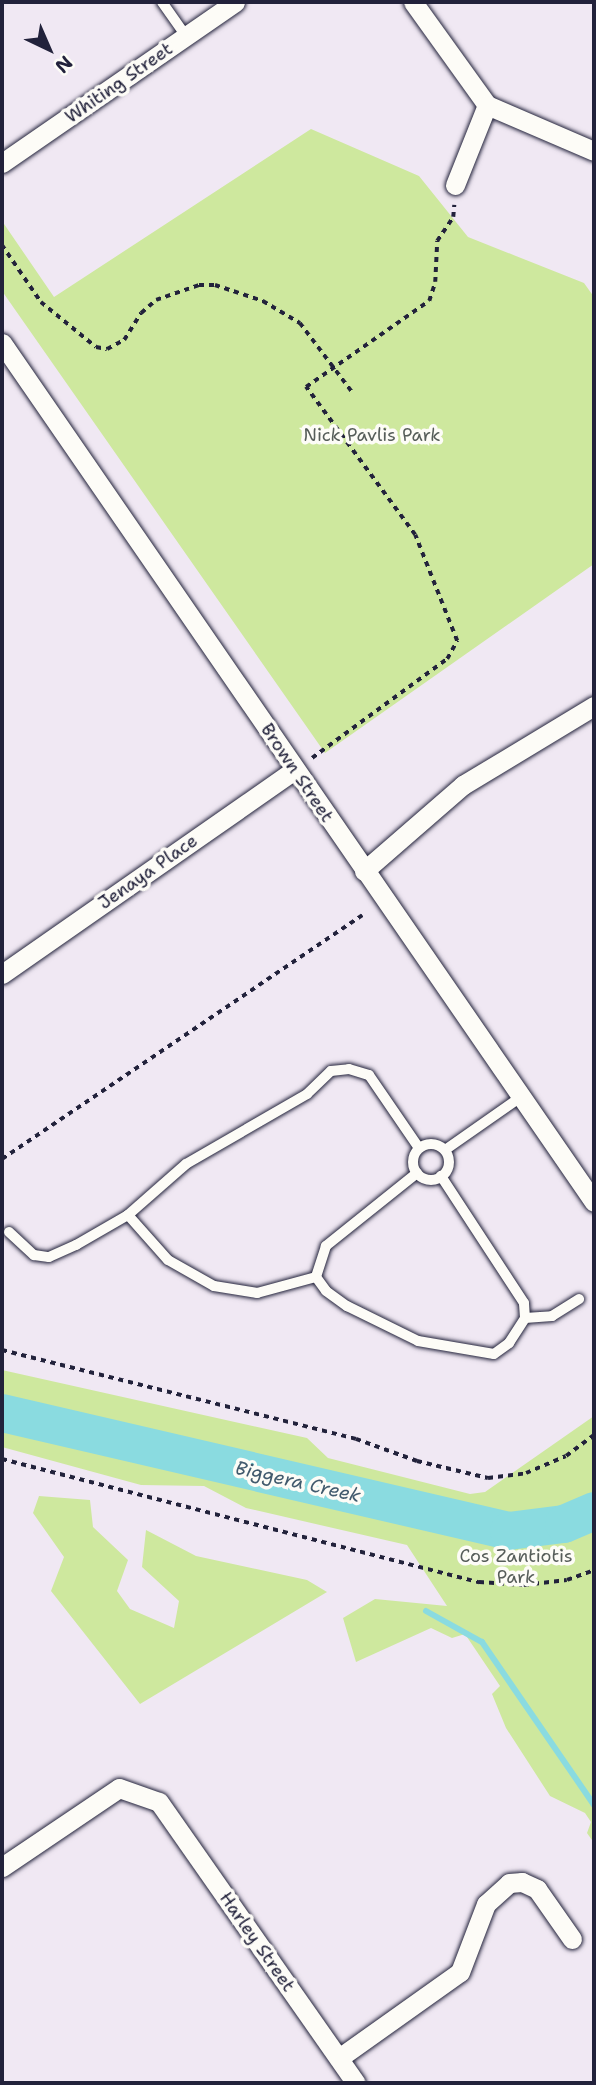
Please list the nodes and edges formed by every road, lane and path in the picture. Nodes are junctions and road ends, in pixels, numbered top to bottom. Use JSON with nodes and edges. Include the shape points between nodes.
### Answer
{"nodes":[{"id":1,"x":162,"y":2,"type":"edge"},
{"id":2,"x":413,"y":2,"type":"edge"},
{"id":3,"x":224,"y":5,"type":"edge"},
{"id":4,"x":186,"y":36,"type":"junction"},
{"id":5,"x":487,"y":105,"type":"junction"},
{"id":6,"x":594,"y":151,"type":"edge"},
{"id":7,"x":2,"y":163,"type":"edge"},
{"id":8,"x":455,"y":185,"type":"joint"},
{"id":9,"x":2,"y":245,"type":"edge"},
{"id":10,"x":2,"y":343,"type":"edge"},
{"id":11,"x":332,"y":365,"type":"junction"},
{"id":12,"x":354,"y":393,"type":"dead end"},
{"id":13,"x":594,"y":706,"type":"edge"},
{"id":14,"x":295,"y":770,"type":"junction"},
{"id":15,"x":364,"y":872,"type":"junction"},
{"id":16,"x":362,"y":915,"type":"dead end"},
{"id":17,"x":2,"y":974,"type":"edge"},
{"id":18,"x":522,"y":1096,"type":"junction"},
{"id":19,"x":419,"y":1148,"type":"junction"},
{"id":20,"x":445,"y":1150,"type":"junction"},
{"id":21,"x":2,"y":1159,"type":"edge"},
{"id":22,"x":417,"y":1173,"type":"junction"},
{"id":23,"x":441,"y":1176,"type":"junction"},
{"id":24,"x":594,"y":1202,"type":"edge"},
{"id":25,"x":128,"y":1215,"type":"junction"},
{"id":26,"x":9,"y":1232,"type":"dead end"},
{"id":27,"x":316,"y":1277,"type":"junction"},
{"id":28,"x":579,"y":1299,"type":"dead end"},
{"id":29,"x":525,"y":1318,"type":"junction"},
{"id":30,"x":2,"y":1350,"type":"edge"},
{"id":31,"x":594,"y":1435,"type":"edge"},
{"id":32,"x":2,"y":1459,"type":"edge"},
{"id":33,"x":594,"y":1570,"type":"edge"},
{"id":34,"x":2,"y":1867,"type":"edge"},
{"id":35,"x":572,"y":1939,"type":"dead end"},
{"id":36,"x":338,"y":2058,"type":"junction"},
{"id":37,"x":356,"y":2083,"type":"edge"}],
"edges":[{"from":1,"to":4,"type":"lane"},
{"from":2,"to":5,"type":"street"},
{"from":3,"to":4,"type":"street","name":"Whiting Street"},
{"from":4,"to":7,"type":"street","name":"Whiting Street"},
{"from":5,"to":6,"type":"street"},
{"from":5,"to":8,"type":"street"},
{"from":8,"to":11,"type":"path","via":[[453,217],[437,241],[435,282],[429,300]]},
{"from":9,"to":11,"type":"path","via":[[41,302],[96,347],[107,349],[124,340],[141,313],[156,300],[198,285],[215,285],[290,315],[310,333]]},
{"from":10,"to":14,"type":"street","name":"Brown Street"},
{"from":11,"to":12,"type":"path"},
{"from":11,"to":14,"type":"path","via":[[306,387],[309,396],[415,535],[457,641],[447,659]]},
{"from":13,"to":15,"type":"street","via":[[463,785]]},
{"from":14,"to":15,"type":"street","name":"Brown Street"},
{"from":14,"to":17,"type":"street","name":"Jenaya Place"},
{"from":15,"to":18,"type":"street","name":"Brown Street"},
{"from":16,"to":21,"type":"path"},
{"from":18,"to":20,"type":"lane"},
{"from":18,"to":24,"type":"street","name":"Brown Street"},
{"from":19,"to":20,"type":"lane","via":[[433,1144]]},
{"from":19,"to":22,"type":"lane","via":[[413,1161]]},
{"from":19,"to":25,"type":"lane","via":[[369,1075],[349,1069],[331,1071],[307,1094],[186,1164]]},
{"from":20,"to":23,"type":"lane","via":[[448,1165]]},
{"from":22,"to":23,"type":"lane","via":[[428,1179]]},
{"from":22,"to":27,"type":"lane","via":[[327,1246]]},
{"from":23,"to":29,"type":"lane","via":[[524,1303]]},
{"from":25,"to":26,"type":"lane","via":[[49,1256],[34,1255]]},
{"from":25,"to":27,"type":"lane","via":[[168,1260],[214,1286],[257,1293]]},
{"from":27,"to":29,"type":"lane","via":[[347,1306],[418,1341],[494,1354],[509,1343]]},
{"from":28,"to":29,"type":"lane","via":[[552,1316]]},
{"from":30,"to":31,"type":"path","via":[[356,1439],[417,1461],[488,1478],[526,1473],[566,1456]]},
{"from":32,"to":33,"type":"path","via":[[479,1582],[524,1585],[567,1580]]},
{"from":34,"to":36,"type":"street","name":"Harley Street","via":[[119,1788],[159,1802]]},
{"from":35,"to":36,"type":"street","via":[[537,1889],[522,1882],[509,1883],[486,1904],[460,1972]]},
{"from":36,"to":37,"type":"street","name":"Harley Street"}]}
